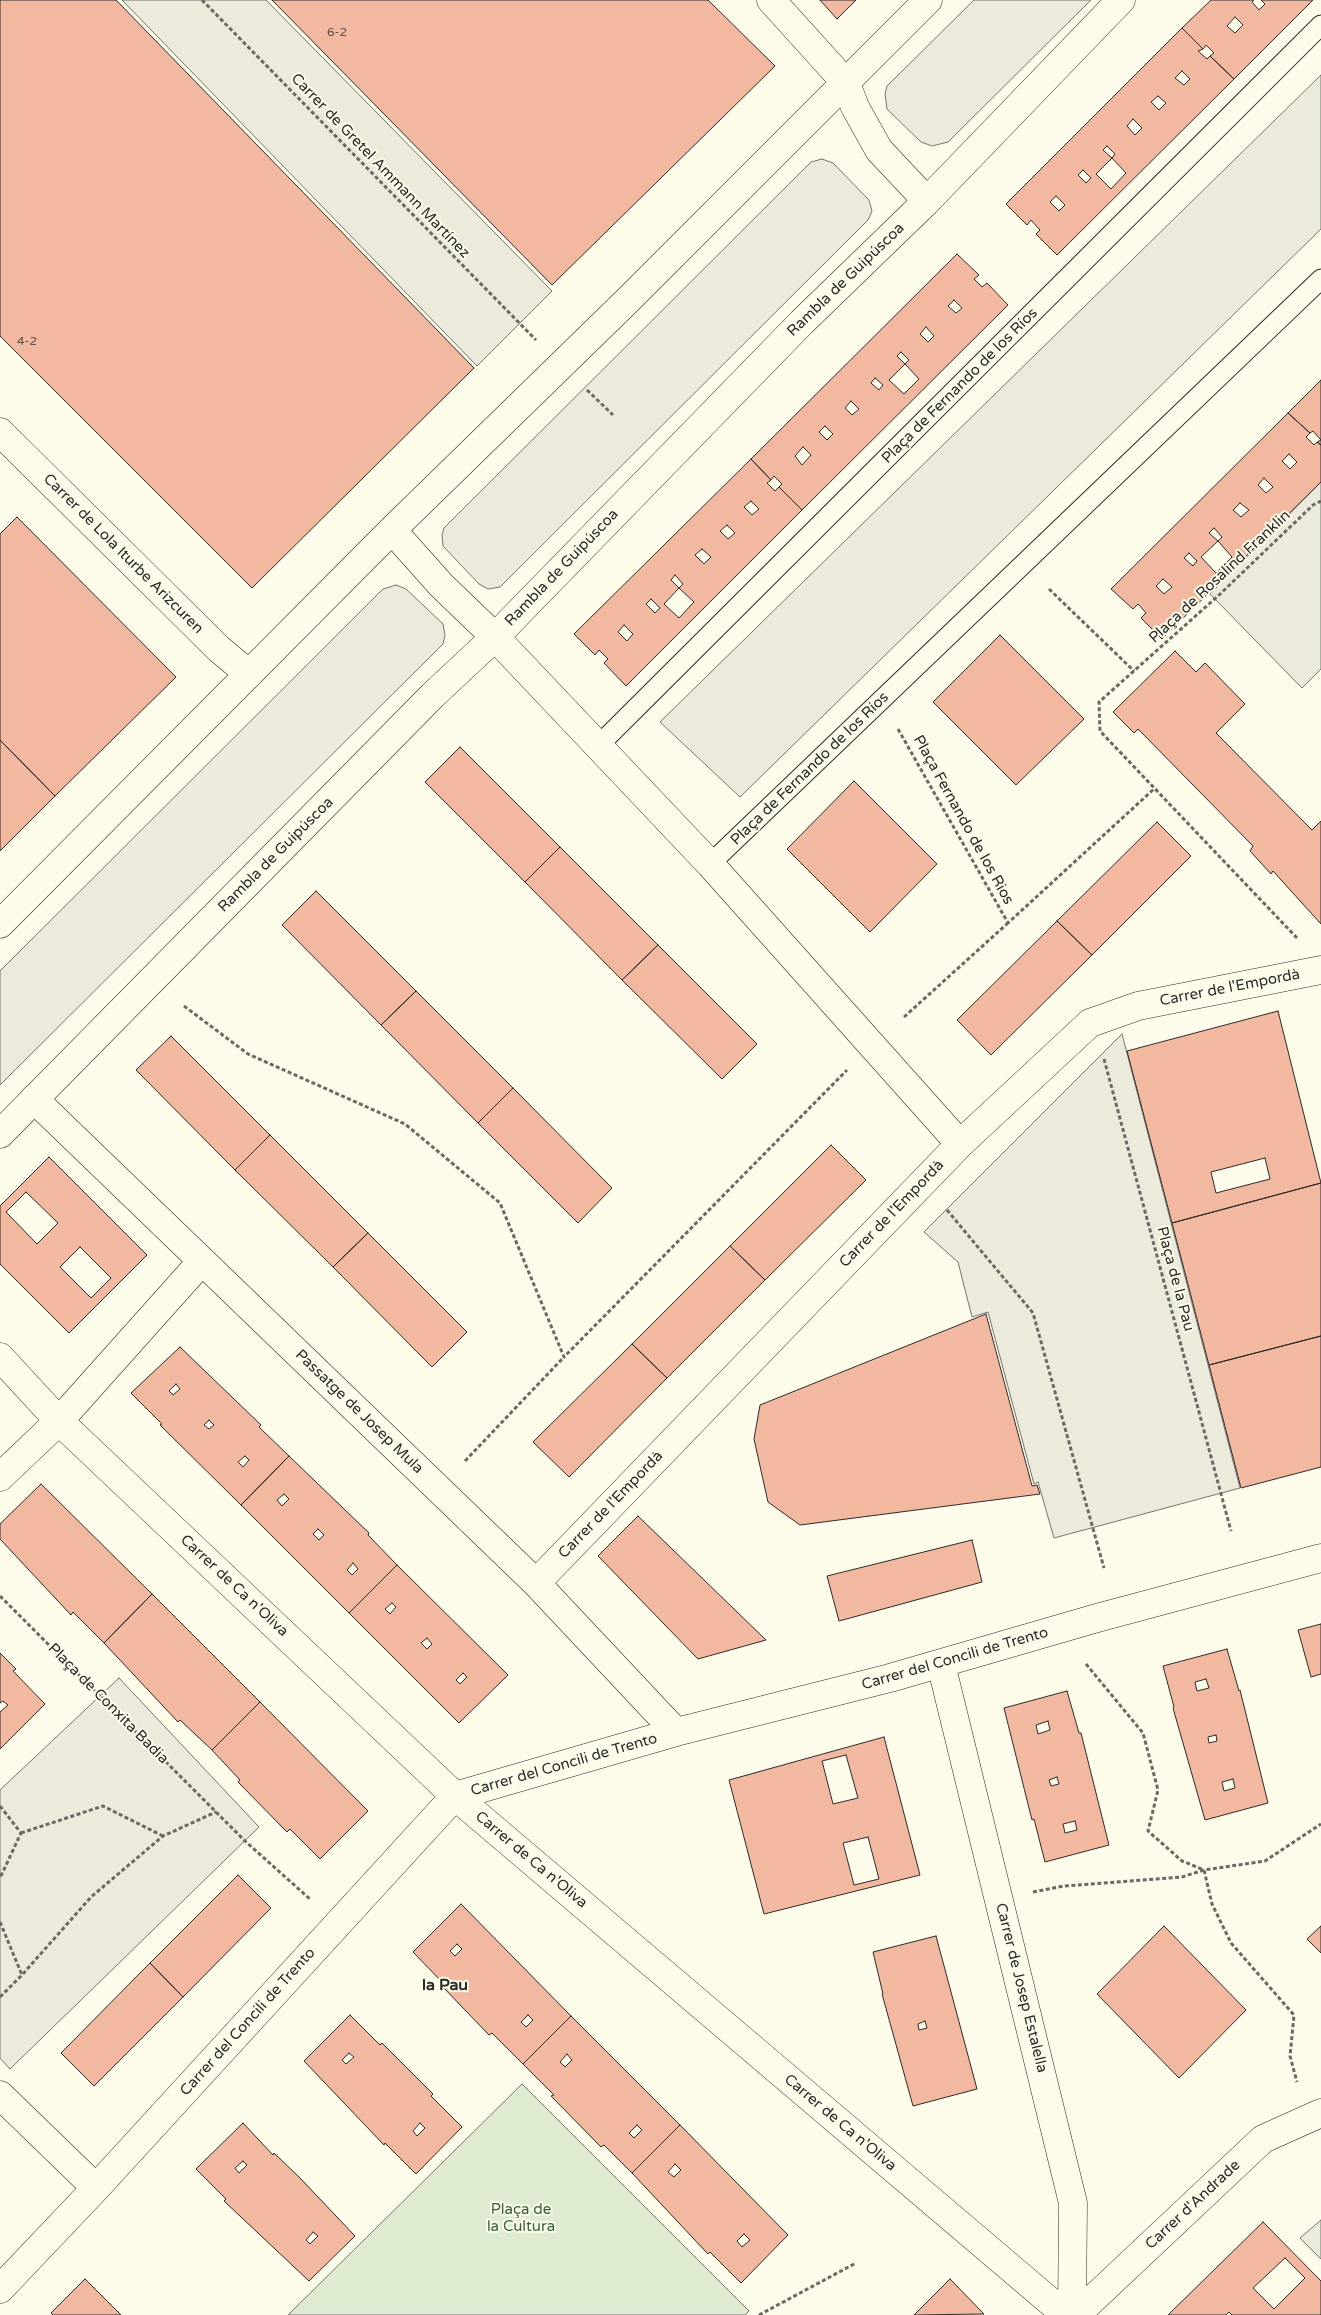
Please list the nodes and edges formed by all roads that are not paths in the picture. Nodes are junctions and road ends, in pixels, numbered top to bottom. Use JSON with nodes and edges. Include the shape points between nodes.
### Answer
{"nodes":[{"id":1,"x":771,"y":0,"type":"edge"},
{"id":2,"x":928,"y":0,"type":"edge"},
{"id":3,"x":1121,"y":0,"type":"edge"},
{"id":4,"x":1321,"y":25,"type":"edge"},
{"id":5,"x":846,"y":82,"type":"junction"},
{"id":6,"x":927,"y":201,"type":"junction"},
{"id":7,"x":1321,"y":279,"type":"edge"},
{"id":8,"x":0,"y":432,"type":"edge"},
{"id":9,"x":392,"y":530,"type":"junction"},
{"id":10,"x":494,"y":637,"type":"junction"},
{"id":11,"x":249,"y":674,"type":"junction"},
{"id":12,"x":598,"y":746,"type":"junction"},
{"id":13,"x":710,"y":864,"type":"junction"},
{"id":14,"x":0,"y":924,"type":"edge"},
{"id":15,"x":1321,"y":970,"type":"edge"},
{"id":16,"x":34,"y":1099,"type":"junction"},
{"id":17,"x":0,"y":1134,"type":"edge"},
{"id":18,"x":960,"y":1144,"type":"junction"},
{"id":19,"x":202,"y":1261,"type":"junction"},
{"id":20,"x":0,"y":1357,"type":"edge"},
{"id":21,"x":59,"y":1421,"type":"junction"},
{"id":22,"x":0,"y":1477,"type":"edge"},
{"id":23,"x":1321,"y":1558,"type":"edge"},
{"id":24,"x":536,"y":1583,"type":"junction"},
{"id":25,"x":941,"y":1664,"type":"junction"},
{"id":26,"x":676,"y":1732,"type":"junction"},
{"id":27,"x":455,"y":1796,"type":"junction"},
{"id":28,"x":0,"y":2095,"type":"edge"},
{"id":29,"x":1321,"y":2113,"type":"edge"},
{"id":30,"x":96,"y":2188,"type":"junction"},
{"id":31,"x":0,"y":2290,"type":"edge"},
{"id":32,"x":1066,"y":2315,"type":"edge"},
{"id":33,"x":1072,"y":2315,"type":"edge"},
{"id":34,"x":1076,"y":2315,"type":"edge"}],
"edges":[{"from":1,"to":5,"type":"street"},
{"from":2,"to":5,"type":"street"},
{"from":3,"to":6,"type":"street","name":"Rambla de Guipúscoa"},
{"from":4,"to":12,"type":"lane","name":"Plaça de Fernando de los Ríos"},
{"from":5,"to":6,"type":"street","via":[[855,107],[879,150]]},
{"from":5,"to":9,"type":"street"},
{"from":6,"to":10,"type":"street","name":"Rambla de Guipúscoa","via":[[802,322]]},
{"from":7,"to":13,"type":"lane","name":"Plaça de Fernando de los Ríos"},
{"from":8,"to":11,"type":"street","name":"Carrer de Lola Iturbe Arizcuren","via":[[218,649]]},
{"from":9,"to":10,"type":"street"},
{"from":9,"to":11,"type":"street"},
{"from":10,"to":12,"type":"street"},
{"from":10,"to":16,"type":"street","name":"Rambla de Guipúscoa"},
{"from":11,"to":14,"type":"street"},
{"from":12,"to":13,"type":"street"},
{"from":13,"to":18,"type":"street"},
{"from":15,"to":18,"type":"street","name":"Carrer de l'Empordà","via":[[1138,1006],[1090,1022]]},
{"from":16,"to":17,"type":"street","name":"Rambla de Guipúscoa"},
{"from":16,"to":19,"type":"street","name":"Passatge de Josep Mula"},
{"from":18,"to":24,"type":"street","name":"Carrer de l'Empordà"},
{"from":19,"to":21,"type":"street"},
{"from":19,"to":24,"type":"street","name":"Passatge de Josep Mula"},
{"from":20,"to":21,"type":"street","name":"Carrer de Ca n'Oliva"},
{"from":21,"to":22,"type":"street"},
{"from":21,"to":27,"type":"street","name":"Carrer de Ca n'Oliva"},
{"from":23,"to":25,"type":"street","name":"Carrer del Concili de Trento"},
{"from":24,"to":26,"type":"street","name":"Passatge de Josep Mula"},
{"from":25,"to":26,"type":"street","name":"Carrer del Concili de Trento"},
{"from":25,"to":33,"type":"street","name":"Carrer de Josep Estalella","via":[[1073,2203]]},
{"from":26,"to":27,"type":"street","name":"Carrer del Concili de Trento"},
{"from":27,"to":30,"type":"street","name":"Carrer del Concili de Trento"},
{"from":27,"to":32,"type":"street","name":"Carrer de Ca n'Oliva"},
{"from":28,"to":30,"type":"street"},
{"from":29,"to":34,"type":"street","name":"Carrer d'Andrade","via":[[1263,2139]]},
{"from":30,"to":31,"type":"street","name":"Carrer del Concili de Trento"}]}
